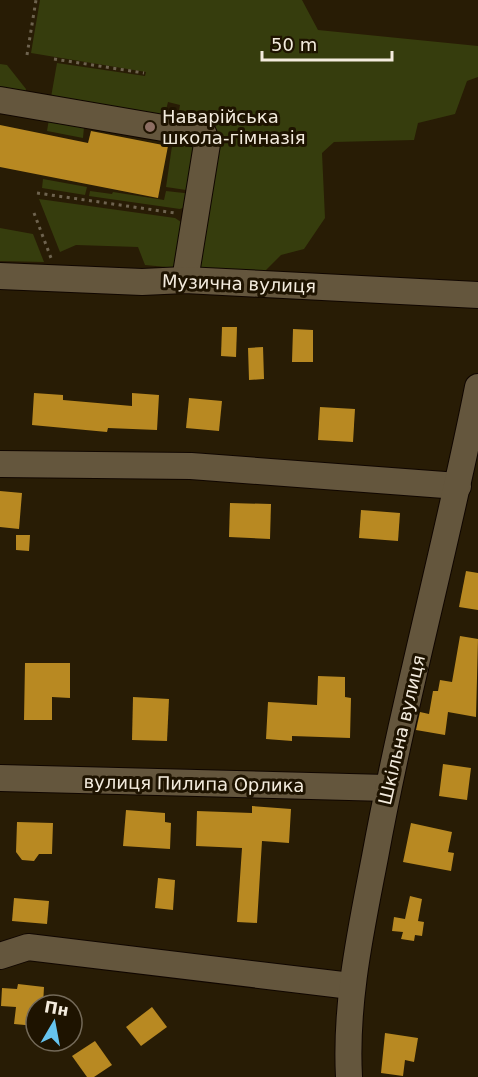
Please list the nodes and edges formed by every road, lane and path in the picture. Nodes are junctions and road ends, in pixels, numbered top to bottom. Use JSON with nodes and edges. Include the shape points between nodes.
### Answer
{"nodes":[{"id":1,"x":36,"y":0,"type":"edge"},
{"id":2,"x":27,"y":55,"type":"dead end"},
{"id":3,"x":54,"y":60,"type":"dead end"},
{"id":4,"x":144,"y":73,"type":"dead end"},
{"id":5,"x":0,"y":100,"type":"edge"},
{"id":6,"x":37,"y":193,"type":"dead end"},
{"id":7,"x":34,"y":213,"type":"dead end"},
{"id":8,"x":195,"y":215,"type":"junction"},
{"id":9,"x":0,"y":276,"type":"edge"},
{"id":10,"x":51,"y":278,"type":"junction"},
{"id":11,"x":185,"y":280,"type":"junction"},
{"id":12,"x":478,"y":295,"type":"edge"},
{"id":13,"x":478,"y":387,"type":"edge"},
{"id":14,"x":0,"y":464,"type":"edge"},
{"id":15,"x":458,"y":486,"type":"junction"},
{"id":16,"x":0,"y":778,"type":"edge"},
{"id":17,"x":387,"y":788,"type":"junction"},
{"id":18,"x":0,"y":956,"type":"edge"},
{"id":19,"x":351,"y":986,"type":"junction"},
{"id":20,"x":348,"y":1077,"type":"edge"}],
"edges":[{"from":1,"to":2,"type":"path"},
{"from":3,"to":4,"type":"path"},
{"from":5,"to":8,"type":"street","via":[[204,135],[207,144]]},
{"from":6,"to":8,"type":"path"},
{"from":7,"to":10,"type":"path","via":[[52,261]]},
{"from":8,"to":11,"type":"street"},
{"from":9,"to":10,"type":"street","name":"Музична вулиця"},
{"from":10,"to":11,"type":"street","name":"Музична вулиця"},
{"from":11,"to":12,"type":"street","name":"Музична вулиця"},
{"from":13,"to":15,"type":"street","name":"Шкільна вулиця"},
{"from":14,"to":15,"type":"street","via":[[191,465]]},
{"from":15,"to":17,"type":"street","name":"Шкільна вулиця"},
{"from":16,"to":17,"type":"street","name":"вулиця Пилипа Орлика"},
{"from":17,"to":19,"type":"street","name":"Шкільна вулиця"},
{"from":18,"to":19,"type":"street","via":[[28,947]]},
{"from":19,"to":20,"type":"street","name":"Шкільна вулиця"}]}
